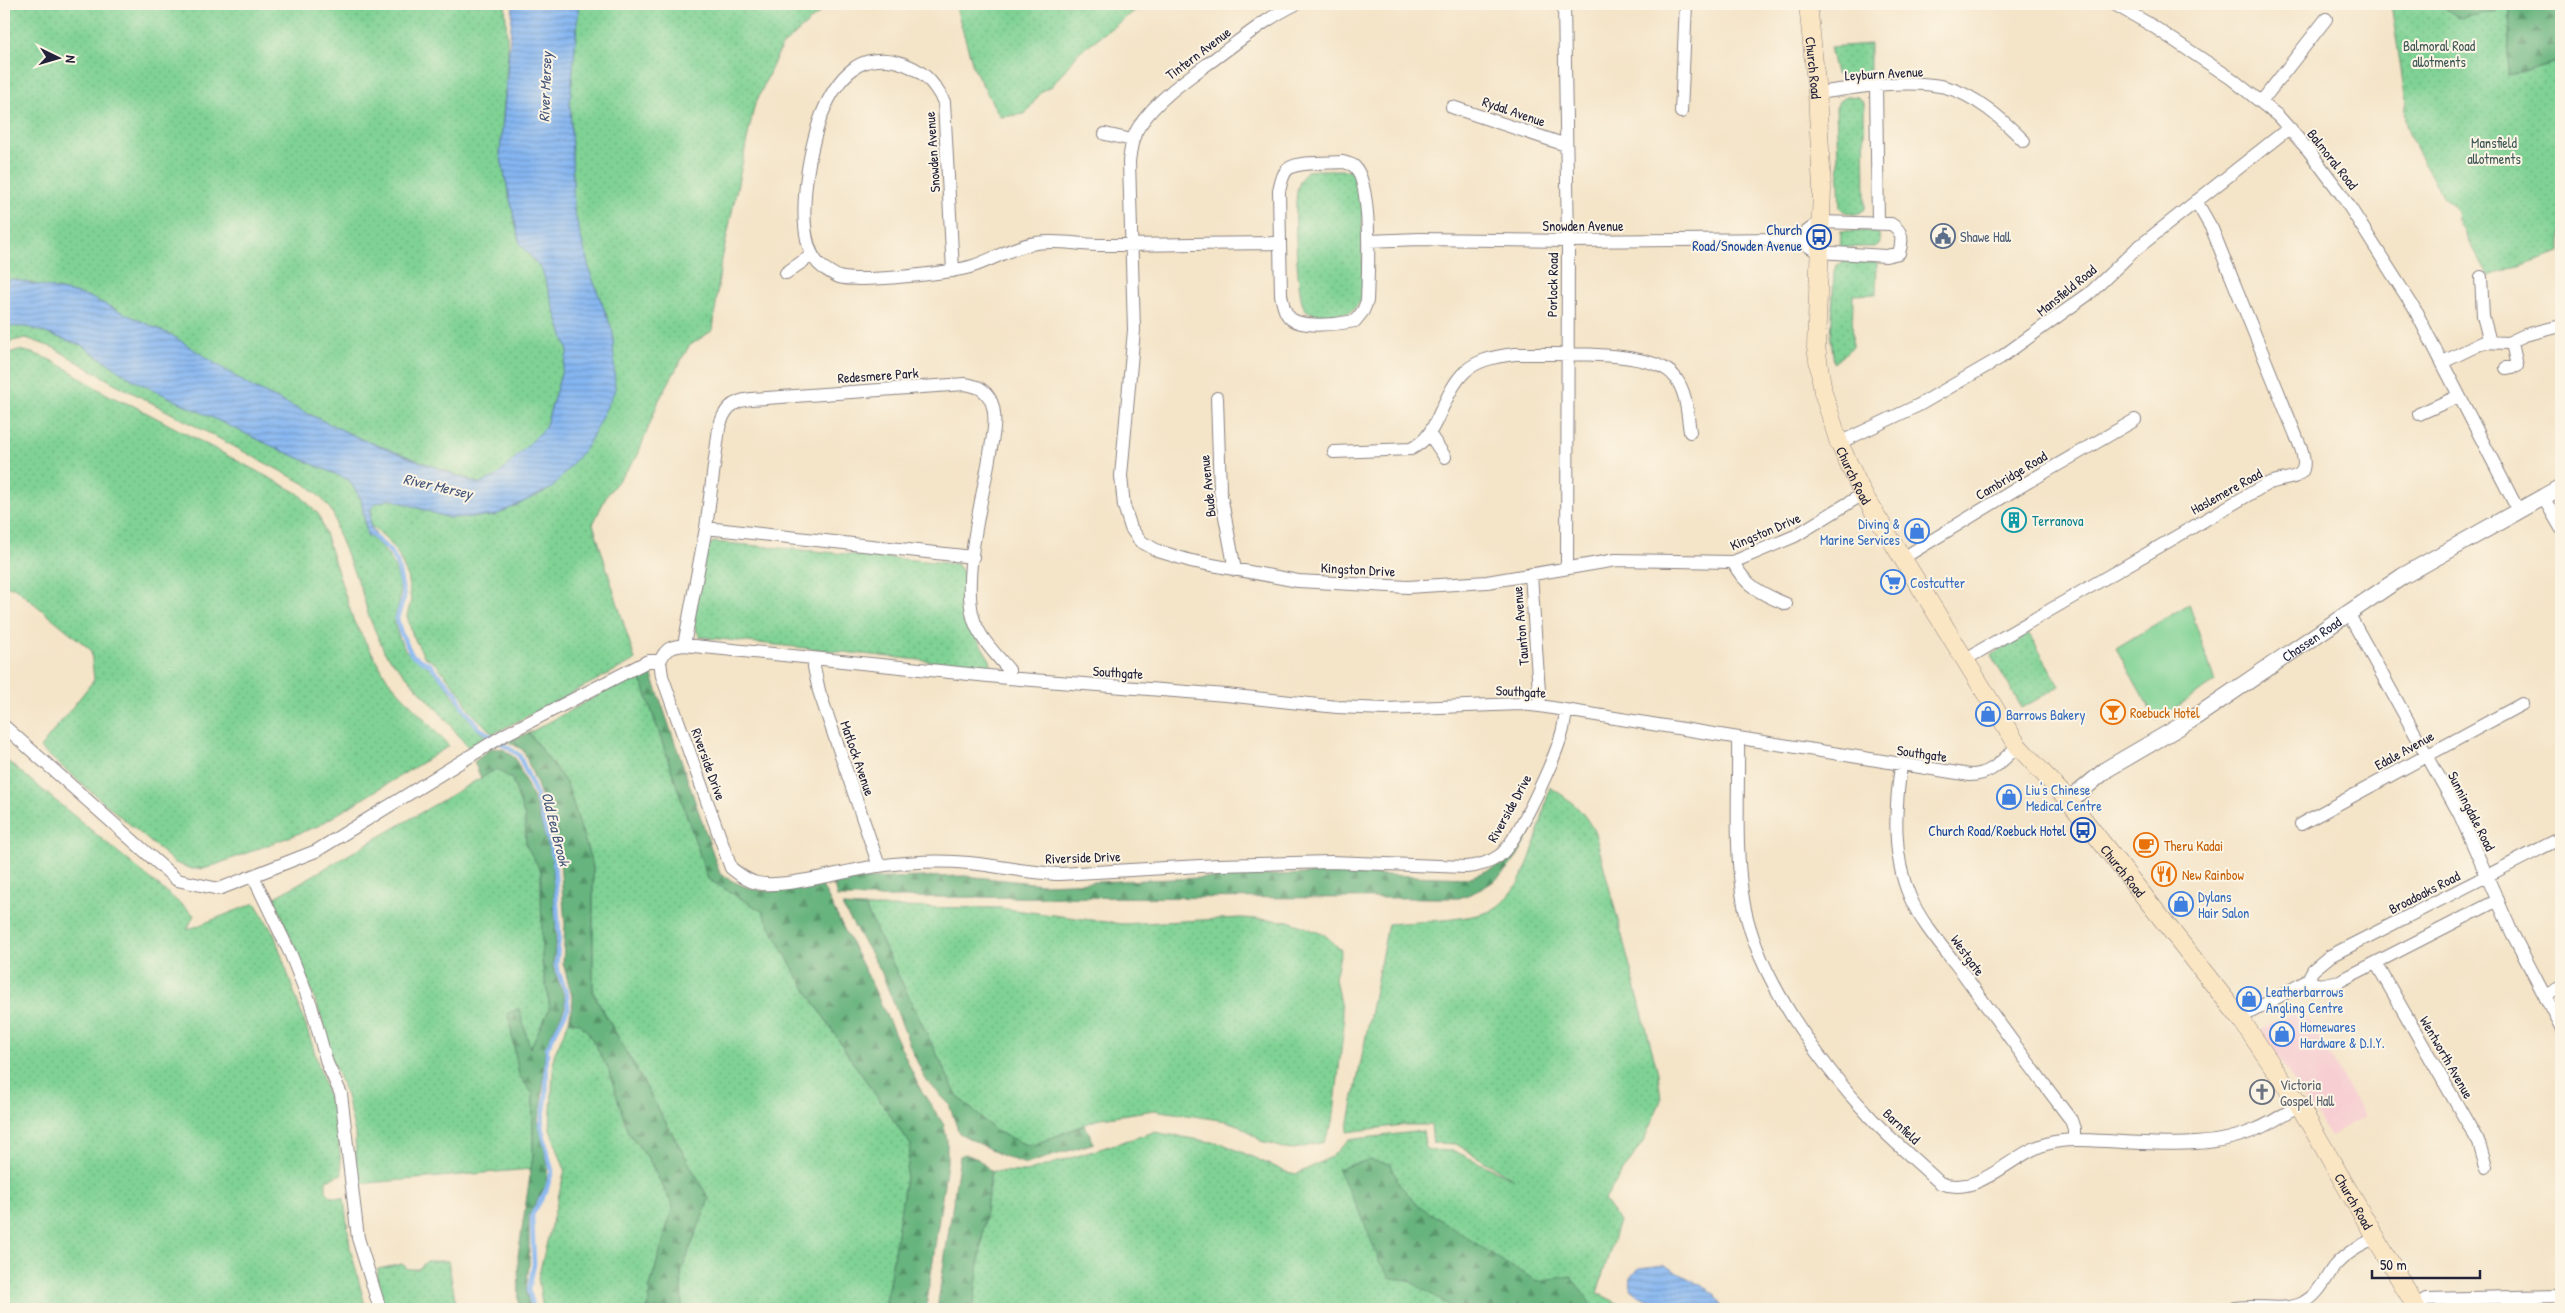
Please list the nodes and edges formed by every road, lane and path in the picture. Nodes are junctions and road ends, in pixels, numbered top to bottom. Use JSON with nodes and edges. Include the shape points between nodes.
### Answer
{"nodes":[{"id":1,"x":1296,"y":4,"type":"edge"},
{"id":2,"x":1564,"y":4,"type":"edge"},
{"id":3,"x":1686,"y":4,"type":"edge"},
{"id":4,"x":1808,"y":4,"type":"edge"},
{"id":5,"x":2114,"y":4,"type":"edge"},
{"id":6,"x":2326,"y":19,"type":"dead end"},
{"id":7,"x":1876,"y":87,"type":"junction"},
{"id":8,"x":1817,"y":93,"type":"junction"},
{"id":9,"x":2262,"y":102,"type":"junction"},
{"id":10,"x":1452,"y":106,"type":"dead end"},
{"id":11,"x":1680,"y":112,"type":"dead end"},
{"id":12,"x":2291,"y":130,"type":"junction"},
{"id":13,"x":1105,"y":134,"type":"dead end"},
{"id":14,"x":1132,"y":140,"type":"junction"},
{"id":15,"x":2024,"y":141,"type":"dead end"},
{"id":16,"x":1566,"y":145,"type":"junction"},
{"id":17,"x":2196,"y":201,"type":"junction"},
{"id":18,"x":1820,"y":222,"type":"junction"},
{"id":19,"x":1878,"y":222,"type":"junction"},
{"id":20,"x":1798,"y":238,"type":"junction"},
{"id":21,"x":1368,"y":241,"type":"junction"},
{"id":22,"x":1568,"y":241,"type":"junction"},
{"id":23,"x":1278,"y":243,"type":"junction"},
{"id":24,"x":1130,"y":244,"type":"junction"},
{"id":25,"x":1818,"y":252,"type":"junction"},
{"id":26,"x":812,"y":255,"type":"junction"},
{"id":27,"x":953,"y":271,"type":"junction"},
{"id":28,"x":786,"y":273,"type":"dead end"},
{"id":29,"x":2481,"y":277,"type":"dead end"},
{"id":30,"x":2561,"y":326,"type":"edge"},
{"id":31,"x":2490,"y":342,"type":"junction"},
{"id":32,"x":2512,"y":342,"type":"junction"},
{"id":33,"x":1566,"y":355,"type":"junction"},
{"id":34,"x":2443,"y":362,"type":"junction"},
{"id":35,"x":2506,"y":368,"type":"dead end"},
{"id":36,"x":2459,"y":396,"type":"junction"},
{"id":37,"x":1217,"y":398,"type":"dead end"},
{"id":38,"x":2419,"y":414,"type":"dead end"},
{"id":39,"x":2135,"y":420,"type":"dead end"},
{"id":40,"x":1690,"y":432,"type":"dead end"},
{"id":41,"x":1430,"y":434,"type":"junction"},
{"id":42,"x":1839,"y":443,"type":"junction"},
{"id":43,"x":1334,"y":452,"type":"dead end"},
{"id":44,"x":1445,"y":457,"type":"dead end"},
{"id":45,"x":2561,"y":487,"type":"edge"},
{"id":46,"x":1863,"y":494,"type":"junction"},
{"id":47,"x":2543,"y":497,"type":"junction"},
{"id":48,"x":2518,"y":510,"type":"junction"},
{"id":49,"x":706,"y":528,"type":"junction"},
{"id":50,"x":2561,"y":528,"type":"edge"},
{"id":51,"x":973,"y":557,"type":"junction"},
{"id":52,"x":1903,"y":558,"type":"junction"},
{"id":53,"x":1733,"y":562,"type":"junction"},
{"id":54,"x":1567,"y":567,"type":"junction"},
{"id":55,"x":1235,"y":570,"type":"junction"},
{"id":56,"x":1531,"y":574,"type":"junction"},
{"id":57,"x":1786,"y":604,"type":"dead end"},
{"id":58,"x":2348,"y":613,"type":"junction"},
{"id":59,"x":684,"y":646,"type":"junction"},
{"id":60,"x":815,"y":659,"type":"junction"},
{"id":61,"x":1964,"y":660,"type":"junction"},
{"id":62,"x":660,"y":661,"type":"junction"},
{"id":63,"x":1008,"y":678,"type":"junction"},
{"id":64,"x":2522,"y":704,"type":"dead end"},
{"id":65,"x":1540,"y":706,"type":"junction"},
{"id":66,"x":1566,"y":711,"type":"junction"},
{"id":67,"x":4,"y":726,"type":"edge"},
{"id":68,"x":1738,"y":738,"type":"junction"},
{"id":69,"x":2018,"y":746,"type":"junction"},
{"id":70,"x":2426,"y":754,"type":"junction"},
{"id":71,"x":1901,"y":766,"type":"junction"},
{"id":72,"x":2069,"y":801,"type":"junction"},
{"id":73,"x":2300,"y":824,"type":"dead end"},
{"id":74,"x":2561,"y":838,"type":"edge"},
{"id":75,"x":879,"y":866,"type":"junction"},
{"id":76,"x":254,"y":876,"type":"junction"},
{"id":77,"x":2488,"y":876,"type":"junction"},
{"id":78,"x":2498,"y":900,"type":"junction"},
{"id":79,"x":2376,"y":963,"type":"junction"},
{"id":80,"x":2307,"y":981,"type":"junction"},
{"id":81,"x":2561,"y":987,"type":"edge"},
{"id":82,"x":2545,"y":996,"type":"junction"},
{"id":83,"x":2240,"y":1018,"type":"junction"},
{"id":84,"x":2561,"y":1027,"type":"edge"},
{"id":85,"x":2300,"y":1105,"type":"junction"},
{"id":86,"x":2074,"y":1140,"type":"junction"},
{"id":87,"x":2486,"y":1167,"type":"dead end"},
{"id":88,"x":2377,"y":1238,"type":"junction"},
{"id":89,"x":2561,"y":1296,"type":"edge"},
{"id":90,"x":2417,"y":1308,"type":"edge"},
{"id":91,"x":380,"y":1309,"type":"edge"},
{"id":92,"x":2231,"y":1309,"type":"edge"}],
"edges":[{"from":1,"to":14,"type":"street","name":"Tintern Avenue","via":[[1275,14],[1184,82],[1152,109]]},
{"from":2,"to":16,"type":"street","name":"Porlock Road"},
{"from":3,"to":11,"type":"street"},
{"from":4,"to":8,"type":"main road","name":"Church Road"},
{"from":5,"to":9,"type":"street","name":"Balmoral Road","via":[[2190,50]]},
{"from":6,"to":9,"type":"street"},
{"from":7,"to":8,"type":"street","name":"Leyburn Avenue"},
{"from":7,"to":15,"type":"street","name":"Leyburn Avenue","via":[[1921,85],[1945,88],[1980,104]]},
{"from":7,"to":19,"type":"street"},
{"from":8,"to":18,"type":"main road","name":"Church Road","via":[[1822,189]]},
{"from":9,"to":12,"type":"street","name":"Balmoral Road"},
{"from":10,"to":16,"type":"street","name":"Rydal Avenue"},
{"from":12,"to":17,"type":"street","name":"Mansfield Road","via":[[2284,132]]},
{"from":12,"to":34,"type":"street","name":"Balmoral Road","via":[[2342,195],[2404,291]]},
{"from":13,"to":14,"type":"street"},
{"from":14,"to":24,"type":"street","name":"Tintern Avenue","via":[[1129,161]]},
{"from":16,"to":22,"type":"street","name":"Porlock Road"},
{"from":17,"to":42,"type":"street","name":"Mansfield Road","via":[[2136,249],[2090,293],[2000,358],[1927,401]]},
{"from":17,"to":61,"type":"street","name":"Haslemere Road","via":[[2212,229],[2301,448],[2303,469],[2295,478],[2267,484]]},
{"from":18,"to":19,"type":"street"},
{"from":18,"to":20,"type":"street"},
{"from":18,"to":25,"type":"main road","name":"Church Road"},
{"from":19,"to":25,"type":"street","via":[[1898,228],[1902,235],[1898,252],[1886,256]]},
{"from":20,"to":22,"type":"street","name":"Snowden Avenue"},
{"from":20,"to":25,"type":"street"},
{"from":21,"to":22,"type":"street","name":"Snowden Avenue"},
{"from":21,"to":23,"type":"street","via":[[1366,196],[1358,172],[1353,165],[1343,162],[1297,165],[1288,169],[1278,191]]},
{"from":21,"to":23,"type":"street","via":[[1367,300],[1355,321],[1300,324],[1290,319],[1284,310]]},
{"from":22,"to":33,"type":"street","name":"Porlock Road"},
{"from":23,"to":24,"type":"street"},
{"from":24,"to":27,"type":"street","via":[[1036,242]]},
{"from":24,"to":55,"type":"street","name":"Kingston Drive","via":[[1134,330],[1121,476],[1124,506],[1140,541],[1158,551]]},
{"from":25,"to":42,"type":"main road","name":"Church Road","via":[[1816,347],[1825,401]]},
{"from":26,"to":27,"type":"street","via":[[821,266],[838,276],[857,279]]},
{"from":26,"to":27,"type":"street","name":"Snowden Avenue","via":[[806,235],[807,175],[822,116],[836,85],[854,68],[874,60],[892,61],[925,75],[944,102]]},
{"from":26,"to":28,"type":"street"},
{"from":29,"to":31,"type":"street","via":[[2483,316]]},
{"from":30,"to":32,"type":"street","via":[[2525,335]]},
{"from":31,"to":32,"type":"street"},
{"from":31,"to":34,"type":"street","via":[[2478,344]]},
{"from":32,"to":35,"type":"street","via":[[2517,366]]},
{"from":33,"to":40,"type":"street","via":[[1634,357],[1655,362],[1674,375],[1686,396]]},
{"from":33,"to":41,"type":"street","via":[[1496,356],[1469,366],[1456,380]]},
{"from":33,"to":54,"type":"street","name":"Porlock Road"},
{"from":34,"to":36,"type":"street","name":"Balmoral Road"},
{"from":36,"to":38,"type":"street"},
{"from":36,"to":48,"type":"street","name":"Balmoral Road"},
{"from":37,"to":55,"type":"street","name":"Bude Avenue","via":[[1220,490]]},
{"from":39,"to":52,"type":"street","name":"Cambridge Road"},
{"from":41,"to":43,"type":"street","via":[[1411,449]]},
{"from":41,"to":44,"type":"street"},
{"from":42,"to":46,"type":"main road","name":"Church Road"},
{"from":45,"to":47,"type":"street","name":"Chassen Road"},
{"from":46,"to":52,"type":"main road","name":"Church Road"},
{"from":46,"to":53,"type":"street","name":"Kingston Drive","via":[[1795,536]]},
{"from":47,"to":48,"type":"street","name":"Chassen Road"},
{"from":47,"to":50,"type":"street"},
{"from":48,"to":58,"type":"street","name":"Chassen Road","via":[[2413,570]]},
{"from":49,"to":51,"type":"street"},
{"from":49,"to":51,"type":"street","name":"Redesmere Park","via":[[719,428],[723,414],[740,400],[965,384],[978,386],[985,392],[994,412],[994,430]]},
{"from":49,"to":59,"type":"street","name":"Redesmere Park"},
{"from":51,"to":63,"type":"street","name":"Redesmere Park","via":[[970,591],[973,617],[982,636],[1009,670]]},
{"from":52,"to":61,"type":"main road","name":"Church Road"},
{"from":53,"to":54,"type":"street","name":"Kingston Drive","via":[[1616,560]]},
{"from":53,"to":57,"type":"street","via":[[1741,577],[1759,593]]},
{"from":54,"to":56,"type":"street","name":"Kingston Drive"},
{"from":55,"to":56,"type":"street","name":"Kingston Drive","via":[[1298,581],[1408,587],[1487,582]]},
{"from":56,"to":65,"type":"street","name":"Taunton Avenue"},
{"from":58,"to":70,"type":"street","name":"Sunningdale Road"},
{"from":58,"to":72,"type":"street","name":"Chassen Road","via":[[2191,720],[2107,770]]},
{"from":59,"to":60,"type":"street"},
{"from":59,"to":62,"type":"street","via":[[670,647]]},
{"from":60,"to":63,"type":"street"},
{"from":60,"to":75,"type":"street","name":"Matlock Avenue","via":[[819,692]]},
{"from":61,"to":69,"type":"main road","name":"Church Road"},
{"from":62,"to":75,"type":"street","name":"Riverside Drive","via":[[662,676],[731,868],[758,883],[785,882]]},
{"from":62,"to":76,"type":"street","via":[[648,661],[506,734],[316,851]]},
{"from":63,"to":65,"type":"street","name":"Southgate","via":[[1337,707]]},
{"from":64,"to":70,"type":"street","name":"Edale Avenue"},
{"from":65,"to":66,"type":"street","name":"Southgate"},
{"from":66,"to":68,"type":"street","name":"Southgate"},
{"from":66,"to":75,"type":"street","name":"Riverside Drive","via":[[1551,762],[1514,837],[1500,856],[1481,865],[1331,862],[1060,874],[953,862]]},
{"from":67,"to":76,"type":"street","via":[[177,880],[219,889]]},
{"from":68,"to":71,"type":"street","name":"Southgate"},
{"from":68,"to":86,"type":"street","name":"Barnfield","via":[[1739,856],[1744,905],[1756,948],[1774,986],[1860,1106],[1940,1183],[1951,1187],[1976,1183],[2030,1150]]},
{"from":69,"to":71,"type":"street","name":"Southgate","via":[[1992,770],[1980,775]]},
{"from":69,"to":72,"type":"main road","name":"Church Road"},
{"from":70,"to":73,"type":"street","name":"Edale Avenue"},
{"from":70,"to":77,"type":"street","name":"Sunningdale Road"},
{"from":71,"to":86,"type":"street","name":"Westgate","via":[[1896,829],[1901,867],[1910,898],[2071,1120]]},
{"from":72,"to":83,"type":"main road","name":"Church Road"},
{"from":74,"to":77,"type":"street","name":"Broadoaks Road"},
{"from":76,"to":91,"type":"street","via":[[311,1005],[327,1063],[341,1094],[358,1238]]},
{"from":77,"to":78,"type":"street","name":"Sunningdale Road"},
{"from":77,"to":80,"type":"street","name":"Broadoaks Road","via":[[2330,956],[2313,970]]},
{"from":78,"to":79,"type":"street"},
{"from":78,"to":82,"type":"street","name":"Sunningdale Road"},
{"from":79,"to":80,"type":"street","via":[[2340,981],[2320,985]]},
{"from":79,"to":87,"type":"street","name":"Wentworth Avenue","via":[[2479,1143]]},
{"from":80,"to":83,"type":"street","name":"Broadoaks Road"},
{"from":81,"to":82,"type":"street"},
{"from":82,"to":84,"type":"street","name":"Sunningdale Road"},
{"from":83,"to":85,"type":"main road","name":"Church Road"},
{"from":85,"to":86,"type":"street","name":"Barnfield","via":[[2257,1129],[2204,1142]]},
{"from":85,"to":88,"type":"main road","name":"Church Road"},
{"from":88,"to":90,"type":"main road","name":"Church Road"},
{"from":88,"to":92,"type":"street","via":[[2343,1257],[2322,1286],[2303,1303],[2291,1307]]},
{"from":89,"to":90,"type":"street","via":[[2426,1299]]}]}
